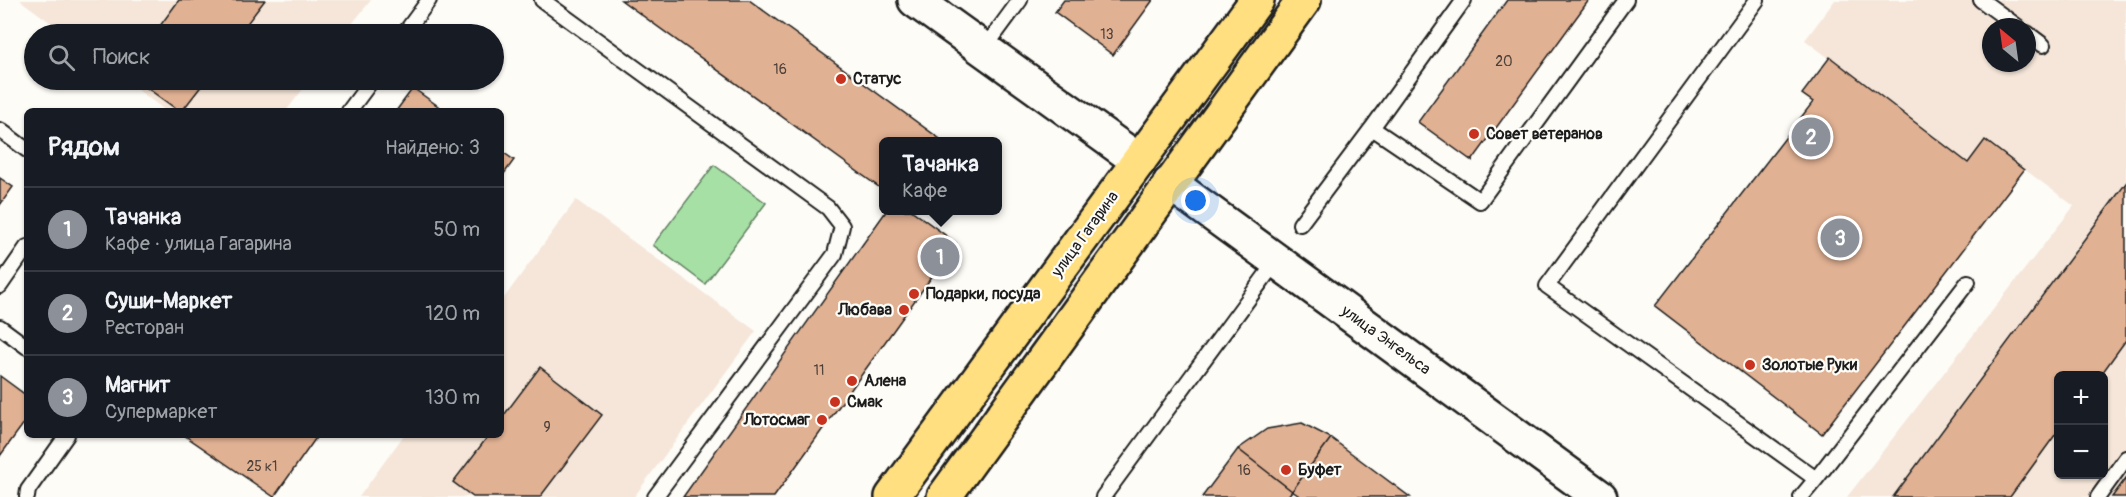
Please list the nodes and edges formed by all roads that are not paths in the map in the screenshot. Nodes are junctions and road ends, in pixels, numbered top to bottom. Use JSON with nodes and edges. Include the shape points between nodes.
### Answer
{"nodes":[{"id":1,"x":429,"y":0,"type":"edge"},
{"id":2,"x":915,"y":0,"type":"edge"},
{"id":3,"x":1020,"y":0,"type":"edge"},
{"id":4,"x":1257,"y":0,"type":"edge"},
{"id":5,"x":1304,"y":0,"type":"edge"},
{"id":6,"x":1464,"y":0,"type":"edge"},
{"id":7,"x":1626,"y":0,"type":"edge"},
{"id":8,"x":1757,"y":0,"type":"edge"},
{"id":9,"x":1981,"y":0,"type":"edge"},
{"id":10,"x":550,"y":2,"type":"edge"},
{"id":11,"x":2006,"y":18,"type":"edge"},
{"id":12,"x":411,"y":24,"type":"edge"},
{"id":13,"x":2036,"y":40,"type":"edge"},
{"id":14,"x":2043,"y":45,"type":"dead end"},
{"id":15,"x":984,"y":49,"type":"junction"},
{"id":16,"x":365,"y":90,"type":"edge"},
{"id":17,"x":351,"y":108,"type":"edge"},
{"id":18,"x":1372,"y":128,"type":"junction"},
{"id":19,"x":0,"y":130,"type":"edge"},
{"id":20,"x":24,"y":148,"type":"edge"},
{"id":21,"x":1139,"y":161,"type":"junction"},
{"id":22,"x":1170,"y":183,"type":"junction"},
{"id":23,"x":1300,"y":225,"type":"dead end"},
{"id":24,"x":24,"y":251,"type":"edge"},
{"id":25,"x":1277,"y":260,"type":"junction"},
{"id":26,"x":1968,"y":282,"type":"dead end"},
{"id":27,"x":0,"y":286,"type":"edge"},
{"id":28,"x":0,"y":327,"type":"edge"},
{"id":29,"x":24,"y":345,"type":"edge"},
{"id":30,"x":65,"y":438,"type":"edge"},
{"id":31,"x":2126,"y":458,"type":"edge"},
{"id":32,"x":1816,"y":479,"type":"junction"},
{"id":33,"x":27,"y":497,"type":"edge"},
{"id":34,"x":655,"y":497,"type":"edge"},
{"id":35,"x":892,"y":497,"type":"edge"},
{"id":36,"x":944,"y":497,"type":"edge"},
{"id":37,"x":1103,"y":497,"type":"edge"},
{"id":38,"x":1600,"y":497,"type":"edge"},
{"id":39,"x":1801,"y":497,"type":"edge"},
{"id":40,"x":2098,"y":497,"type":"edge"}],
"edges":[{"from":1,"to":12,"type":"lane"},
{"from":2,"to":15,"type":"street"},
{"from":3,"to":15,"type":"lane"},
{"from":4,"to":21,"type":"main road","name":"улица Гагарина"},
{"from":5,"to":22,"type":"main road"},
{"from":6,"to":18,"type":"lane"},
{"from":7,"to":18,"type":"lane","via":[[1480,201]]},
{"from":8,"to":32,"type":"lane","via":[[1547,286]]},
{"from":9,"to":11,"type":"lane"},
{"from":10,"to":34,"type":"lane","via":[[828,208],[842,226],[835,254]]},
{"from":13,"to":14,"type":"lane"},
{"from":15,"to":21,"type":"street"},
{"from":16,"to":17,"type":"lane"},
{"from":18,"to":23,"type":"lane"},
{"from":19,"to":20,"type":"lane"},
{"from":21,"to":22,"type":"main road"},
{"from":21,"to":35,"type":"main road","name":"улица Гагарина"},
{"from":22,"to":25,"type":"street","name":"улица Энгельса"},
{"from":22,"to":36,"type":"main road"},
{"from":24,"to":27,"type":"lane"},
{"from":25,"to":37,"type":"lane"},
{"from":25,"to":38,"type":"street","name":"улица Энгельса"},
{"from":26,"to":32,"type":"lane"},
{"from":28,"to":29,"type":"lane"},
{"from":30,"to":33,"type":"lane"},
{"from":31,"to":40,"type":"lane"},
{"from":32,"to":39,"type":"lane"}]}
